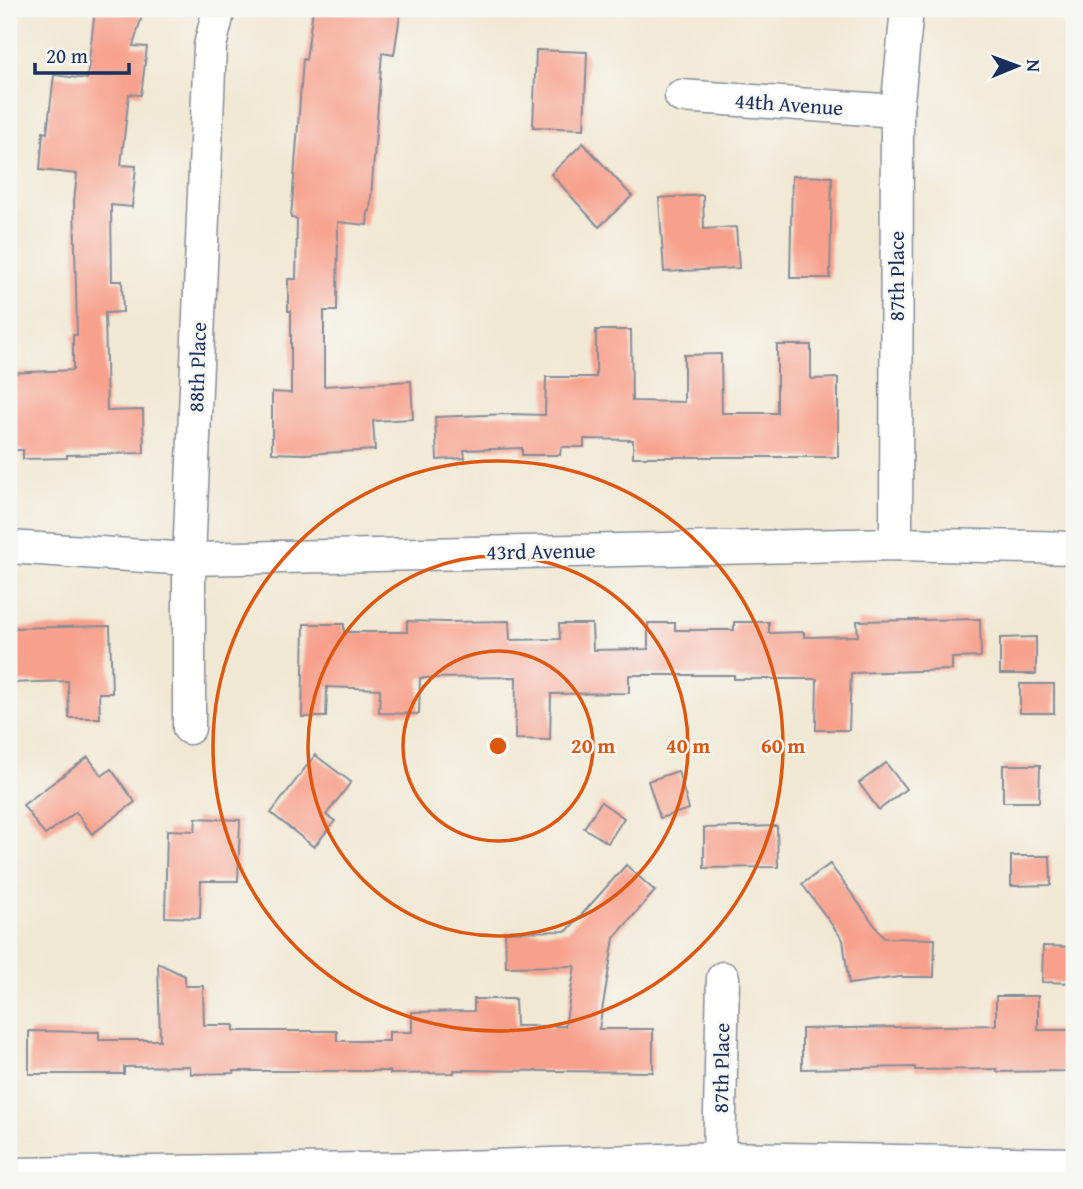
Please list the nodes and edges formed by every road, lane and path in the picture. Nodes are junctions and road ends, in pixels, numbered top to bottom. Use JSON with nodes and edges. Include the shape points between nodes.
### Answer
{"nodes":[{"id":1,"x":219,"y":9,"type":"edge"},
{"id":2,"x":907,"y":9,"type":"edge"},
{"id":3,"x":681,"y":96,"type":"dead end"},
{"id":4,"x":897,"y":111,"type":"junction"},
{"id":5,"x":896,"y":544,"type":"junction"},
{"id":6,"x":9,"y":547,"type":"edge"},
{"id":7,"x":1074,"y":548,"type":"edge"},
{"id":8,"x":189,"y":559,"type":"junction"},
{"id":9,"x":189,"y":728,"type":"dead end"},
{"id":10,"x":723,"y":978,"type":"dead end"},
{"id":11,"x":719,"y":1158,"type":"junction"},
{"id":12,"x":1074,"y":1164,"type":"edge"},
{"id":13,"x":9,"y":1174,"type":"edge"},
{"id":14,"x":435,"y":1174,"type":"edge"}],
"edges":[{"from":1,"to":8,"type":"street","name":"88th Place","via":[[210,46]]},
{"from":2,"to":4,"type":"street","name":"87th Place"},
{"from":3,"to":4,"type":"street","name":"44th Avenue"},
{"from":4,"to":5,"type":"street","name":"87th Place"},
{"from":5,"to":7,"type":"street","name":"43rd Avenue"},
{"from":5,"to":8,"type":"street","name":"43rd Avenue"},
{"from":6,"to":8,"type":"street","name":"43rd Avenue"},
{"from":8,"to":9,"type":"street","name":"88th Place"},
{"from":10,"to":11,"type":"street","name":"87th Place"},
{"from":11,"to":12,"type":"street"},
{"from":11,"to":14,"type":"street"},
{"from":13,"to":14,"type":"street"}]}
